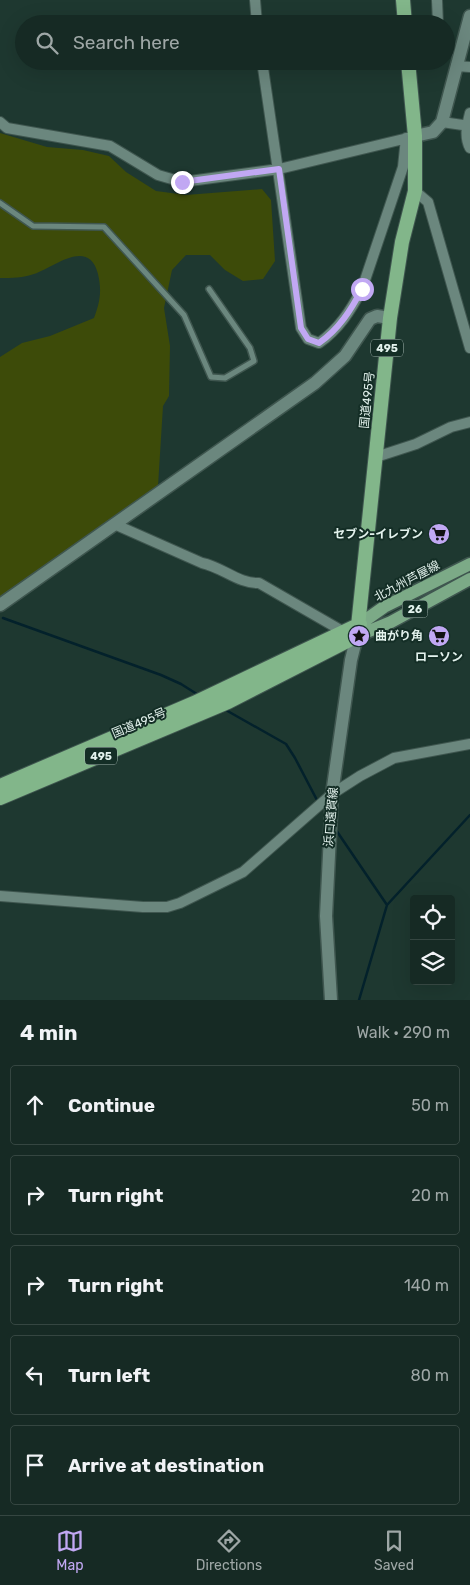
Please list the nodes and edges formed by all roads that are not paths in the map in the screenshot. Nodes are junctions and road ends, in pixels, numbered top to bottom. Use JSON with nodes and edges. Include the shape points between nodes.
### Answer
{"nodes":[{"id":1,"x":255,"y":0,"type":"edge"},
{"id":2,"x":404,"y":0,"type":"edge"},
{"id":3,"x":437,"y":0,"type":"edge"},
{"id":4,"x":256,"y":15,"type":"edge"},
{"id":5,"x":405,"y":15,"type":"edge"},
{"id":6,"x":438,"y":15,"type":"edge"},
{"id":7,"x":470,"y":16,"type":"edge"},
{"id":8,"x":456,"y":66,"type":"junction"},
{"id":9,"x":470,"y":67,"type":"edge"},
{"id":10,"x":263,"y":70,"type":"edge"},
{"id":11,"x":408,"y":70,"type":"edge"},
{"id":12,"x":470,"y":113,"type":"edge"},
{"id":13,"x":0,"y":122,"type":"edge"},
{"id":14,"x":442,"y":122,"type":"junction"},
{"id":15,"x":468,"y":126,"type":"edge"},
{"id":16,"x":411,"y":137,"type":"junction"},
{"id":17,"x":470,"y":148,"type":"edge"},
{"id":18,"x":279,"y":169,"type":"junction"},
{"id":19,"x":414,"y":191,"type":"junction"},
{"id":20,"x":0,"y":202,"type":"edge"},
{"id":21,"x":209,"y":289,"type":"dead end"},
{"id":22,"x":390,"y":318,"type":"junction"},
{"id":23,"x":470,"y":346,"type":"edge"},
{"id":24,"x":470,"y":422,"type":"edge"},
{"id":25,"x":376,"y":457,"type":"junction"},
{"id":26,"x":114,"y":524,"type":"junction"},
{"id":27,"x":470,"y":564,"type":"edge"},
{"id":28,"x":470,"y":579,"type":"edge"},
{"id":29,"x":0,"y":605,"type":"edge"},
{"id":30,"x":354,"y":631,"type":"junction"},
{"id":31,"x":198,"y":708,"type":"junction"},
{"id":32,"x":470,"y":744,"type":"edge"},
{"id":33,"x":0,"y":786,"type":"edge"},
{"id":34,"x":332,"y":794,"type":"junction"},
{"id":35,"x":0,"y":798,"type":"edge"},
{"id":36,"x":0,"y":896,"type":"edge"},
{"id":37,"x":331,"y":1000,"type":"edge"}],
"edges":[{"from":1,"to":4,"type":"street"},
{"from":2,"to":5,"type":"highway"},
{"from":3,"to":6,"type":"street"},
{"from":7,"to":8,"type":"street"},
{"from":8,"to":9,"type":"street"},
{"from":8,"to":14,"type":"street"},
{"from":10,"to":18,"type":"street"},
{"from":11,"to":16,"type":"highway","name":"国道495号","number":"495"},
{"from":12,"to":15,"type":"street"},
{"from":13,"to":18,"type":"street","via":[[16,130],[110,146],[158,175],[182,182]]},
{"from":14,"to":15,"type":"street"},
{"from":14,"to":16,"type":"street","via":[[433,132]]},
{"from":15,"to":17,"type":"street","via":[[467,143]]},
{"from":16,"to":18,"type":"street"},
{"from":16,"to":18,"type":"street","via":[[362,289],[340,324],[319,343],[308,339],[301,328]]},
{"from":16,"to":19,"type":"highway","name":"国道495号","number":"495"},
{"from":19,"to":22,"type":"highway","name":"国道495号","number":"495"},
{"from":19,"to":23,"type":"street","via":[[428,202]]},
{"from":20,"to":21,"type":"lane","via":[[33,226],[104,227],[184,315],[211,377],[226,378],[254,361],[250,348]]},
{"from":22,"to":25,"type":"highway","name":"国道495号","number":"495"},
{"from":22,"to":26,"type":"street","via":[[377,316],[370,319],[334,368]]},
{"from":24,"to":25,"type":"street"},
{"from":25,"to":30,"type":"highway","name":"国道495号","number":"495"},
{"from":26,"to":29,"type":"street"},
{"from":26,"to":30,"type":"street","via":[[250,583],[259,583]]},
{"from":27,"to":30,"type":"main road","name":"北九州芦屋線","number":"26","via":[[384,607]]},
{"from":28,"to":30,"type":"main road","number":"26","via":[[391,622]]},
{"from":30,"to":31,"type":"highway","name":"国道495号","number":"495","via":[[218,690]]},
{"from":30,"to":31,"type":"highway","name":"国道495号","number":"495","via":[[228,702]]},
{"from":30,"to":34,"type":"street","name":"浜口遠賀線"},
{"from":31,"to":33,"type":"highway","name":"国道495号","number":"495"},
{"from":31,"to":35,"type":"highway","name":"国道495号","number":"495"},
{"from":32,"to":34,"type":"street","via":[[394,758]]},
{"from":34,"to":36,"type":"street","via":[[243,872],[167,907]]},
{"from":34,"to":37,"type":"street","name":"浜口遠賀線","via":[[326,916]]}]}
